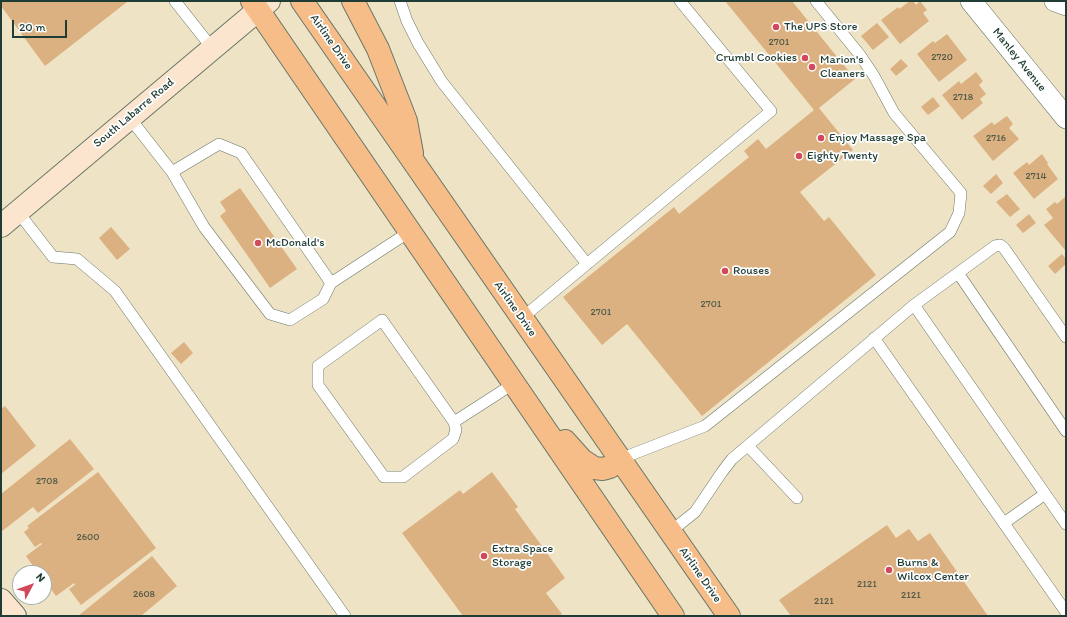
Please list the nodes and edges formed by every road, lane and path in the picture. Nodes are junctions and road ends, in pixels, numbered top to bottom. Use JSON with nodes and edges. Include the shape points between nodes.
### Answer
{"nodes":[{"id":1,"x":174,"y":1,"type":"edge"},
{"id":2,"x":302,"y":1,"type":"edge"},
{"id":3,"x":353,"y":1,"type":"edge"},
{"id":4,"x":400,"y":1,"type":"edge"},
{"id":5,"x":680,"y":1,"type":"edge"},
{"id":6,"x":816,"y":1,"type":"edge"},
{"id":7,"x":971,"y":1,"type":"edge"},
{"id":8,"x":1055,"y":1,"type":"edge"},
{"id":9,"x":260,"y":4,"type":"edge"},
{"id":10,"x":1066,"y":5,"type":"edge"},
{"id":11,"x":212,"y":48,"type":"junction"},
{"id":12,"x":129,"y":117,"type":"junction"},
{"id":13,"x":1066,"y":118,"type":"edge"},
{"id":14,"x":414,"y":162,"type":"junction"},
{"id":15,"x":172,"y":172,"type":"junction"},
{"id":16,"x":18,"y":212,"type":"junction"},
{"id":17,"x":1,"y":226,"type":"edge"},
{"id":18,"x":409,"y":232,"type":"junction"},
{"id":19,"x":587,"y":264,"type":"junction"},
{"id":20,"x":958,"y":273,"type":"junction"},
{"id":21,"x":331,"y":283,"type":"junction"},
{"id":22,"x":914,"y":305,"type":"junction"},
{"id":23,"x":522,"y":318,"type":"junction"},
{"id":24,"x":1066,"y":336,"type":"edge"},
{"id":25,"x":874,"y":338,"type":"junction"},
{"id":26,"x":510,"y":380,"type":"junction"},
{"id":27,"x":454,"y":422,"type":"junction"},
{"id":28,"x":1066,"y":431,"type":"edge"},
{"id":29,"x":748,"y":446,"type":"junction"},
{"id":30,"x":620,"y":460,"type":"junction"},
{"id":31,"x":1045,"y":494,"type":"junction"},
{"id":32,"x":797,"y":498,"type":"dead end"},
{"id":33,"x":1004,"y":523,"type":"junction"},
{"id":34,"x":1066,"y":524,"type":"edge"},
{"id":35,"x":670,"y":532,"type":"junction"},
{"id":36,"x":1,"y":600,"type":"edge"},
{"id":37,"x":1066,"y":612,"type":"edge"},
{"id":38,"x":15,"y":616,"type":"edge"},
{"id":39,"x":345,"y":616,"type":"edge"},
{"id":40,"x":673,"y":616,"type":"edge"},
{"id":41,"x":729,"y":616,"type":"edge"}],
"edges":[{"from":1,"to":11,"type":"lane"},
{"from":2,"to":14,"type":"highway","name":"Airline Drive"},
{"from":3,"to":14,"type":"highway","via":[[378,49],[406,121]]},
{"from":4,"to":19,"type":"lane","via":[[418,43],[442,82]]},
{"from":5,"to":19,"type":"lane","via":[[771,111]]},
{"from":6,"to":30,"type":"lane","via":[[860,55],[894,113],[961,193],[959,213],[950,232],[705,426]]},
{"from":7,"to":13,"type":"street","name":"Manley Avenue"},
{"from":8,"to":10,"type":"street"},
{"from":9,"to":11,"type":"street","name":"South Labarre Road"},
{"from":9,"to":18,"type":"highway"},
{"from":11,"to":12,"type":"street","name":"South Labarre Road"},
{"from":12,"to":15,"type":"lane"},
{"from":12,"to":16,"type":"street","name":"South Labarre Road"},
{"from":14,"to":23,"type":"highway","name":"Airline Drive"},
{"from":15,"to":21,"type":"lane","via":[[219,144],[241,153]]},
{"from":15,"to":21,"type":"lane","via":[[204,227],[270,314],[290,320],[323,299]]},
{"from":16,"to":17,"type":"street","name":"South Labarre Road"},
{"from":16,"to":39,"type":"lane","via":[[53,257],[77,259],[115,291]]},
{"from":18,"to":21,"type":"lane"},
{"from":18,"to":26,"type":"highway"},
{"from":19,"to":23,"type":"lane"},
{"from":20,"to":22,"type":"lane"},
{"from":20,"to":24,"type":"lane","via":[[1000,245]]},
{"from":20,"to":28,"type":"lane"},
{"from":22,"to":25,"type":"lane"},
{"from":22,"to":31,"type":"lane"},
{"from":23,"to":30,"type":"highway","name":"Airline Drive"},
{"from":25,"to":29,"type":"lane"},
{"from":25,"to":33,"type":"lane"},
{"from":26,"to":27,"type":"lane"},
{"from":26,"to":30,"type":"highway","via":[[582,460],[594,468],[603,470]]},
{"from":26,"to":40,"type":"highway"},
{"from":27,"to":27,"type":"lane","via":[[456,430],[453,439],[403,477],[384,477],[318,385],[318,366],[382,320]]},
{"from":29,"to":32,"type":"lane"},
{"from":29,"to":35,"type":"lane","via":[[727,465],[695,512]]},
{"from":30,"to":35,"type":"highway","name":"Airline Drive"},
{"from":31,"to":33,"type":"lane"},
{"from":31,"to":34,"type":"lane"},
{"from":33,"to":37,"type":"lane"},
{"from":35,"to":41,"type":"highway","name":"Airline Drive"},
{"from":36,"to":38,"type":"street"}]}
